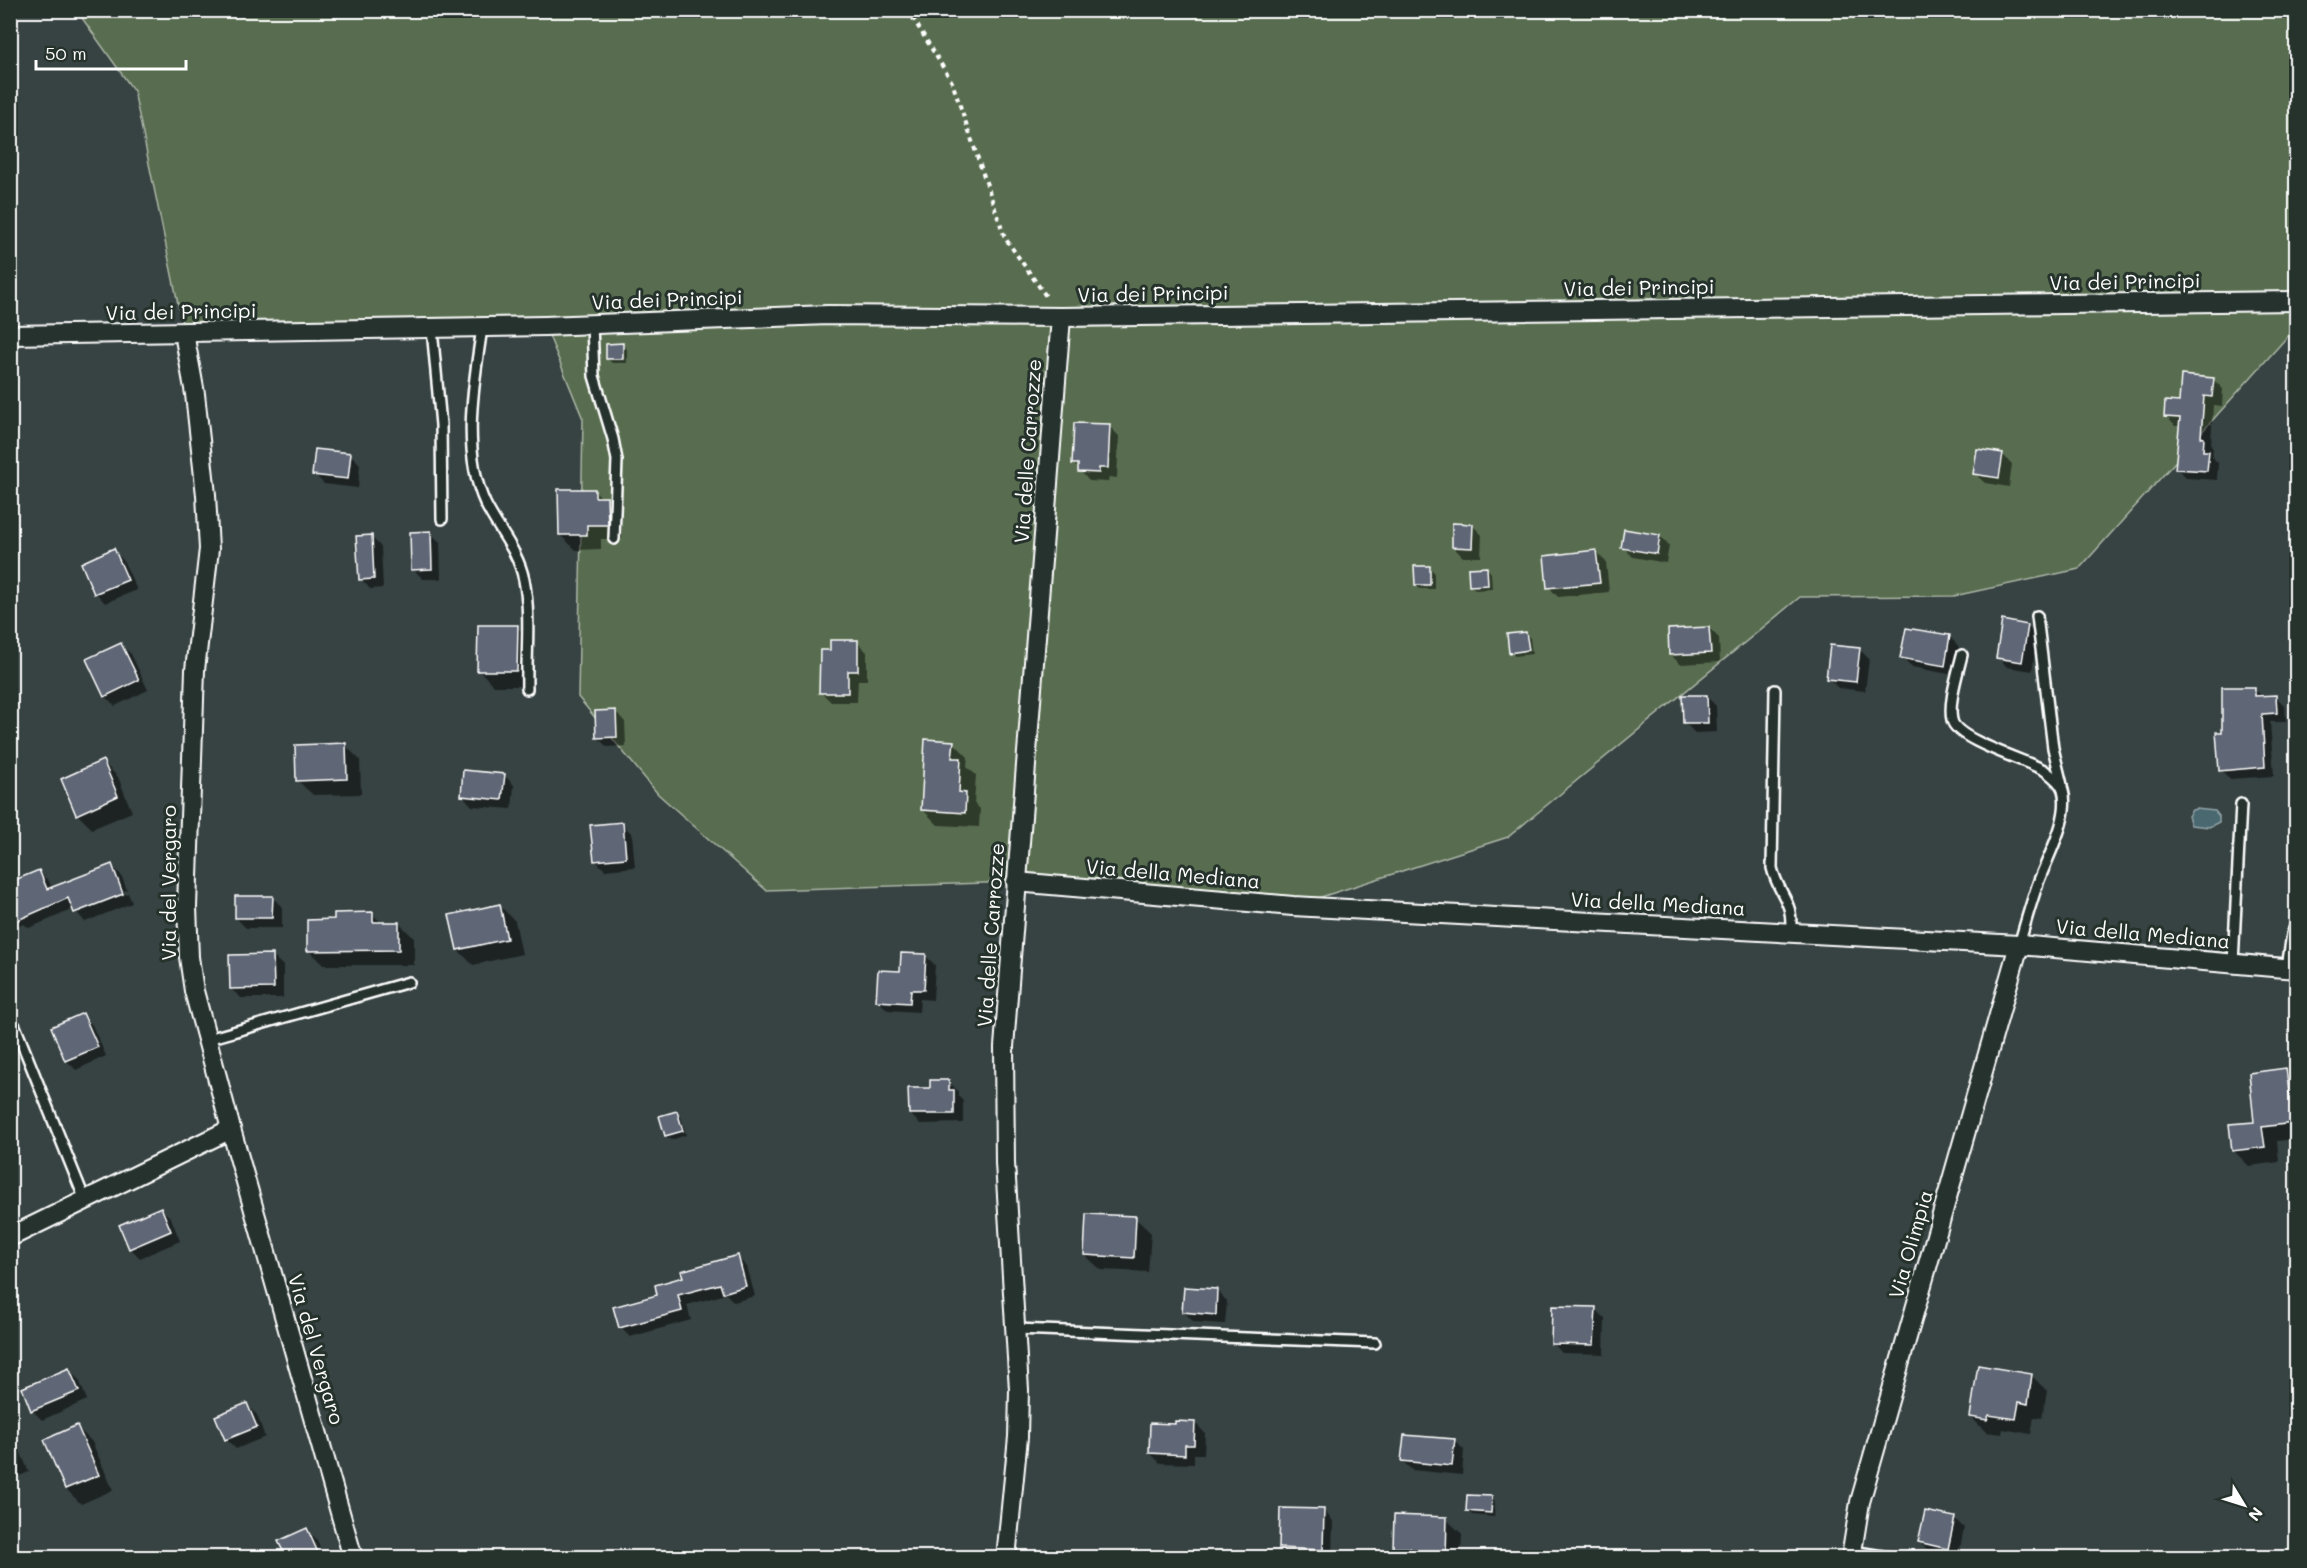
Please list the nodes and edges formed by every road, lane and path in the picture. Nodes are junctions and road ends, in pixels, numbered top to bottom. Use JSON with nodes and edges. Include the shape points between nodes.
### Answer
{"nodes":[{"id":1,"x":908,"y":10,"type":"edge"},
{"id":2,"x":2296,"y":301,"type":"edge"},
{"id":3,"x":1060,"y":317,"type":"junction"},
{"id":4,"x":592,"y":324,"type":"junction"},
{"id":5,"x":482,"y":328,"type":"junction"},
{"id":6,"x":432,"y":329,"type":"junction"},
{"id":7,"x":184,"y":333,"type":"junction"},
{"id":8,"x":10,"y":335,"type":"edge"},
{"id":9,"x":442,"y":519,"type":"dead end"},
{"id":10,"x":614,"y":539,"type":"dead end"},
{"id":11,"x":2037,"y":616,"type":"dead end"},
{"id":12,"x":1962,"y":655,"type":"dead end"},
{"id":13,"x":526,"y":689,"type":"dead end"},
{"id":14,"x":1775,"y":690,"type":"dead end"},
{"id":15,"x":2063,"y":790,"type":"junction"},
{"id":16,"x":2241,"y":804,"type":"dead end"},
{"id":17,"x":1016,"y":882,"type":"junction"},
{"id":18,"x":2296,"y":924,"type":"edge"},
{"id":19,"x":1790,"y":933,"type":"junction"},
{"id":20,"x":2019,"y":945,"type":"junction"},
{"id":21,"x":2233,"y":963,"type":"junction"},
{"id":22,"x":2292,"y":968,"type":"edge"},
{"id":23,"x":409,"y":982,"type":"dead end"},
{"id":24,"x":15,"y":1026,"type":"dead end"},
{"id":25,"x":208,"y":1039,"type":"junction"},
{"id":26,"x":231,"y":1129,"type":"junction"},
{"id":27,"x":85,"y":1200,"type":"junction"},
{"id":28,"x":10,"y":1237,"type":"edge"},
{"id":29,"x":1016,"y":1329,"type":"junction"},
{"id":30,"x":1375,"y":1343,"type":"dead end"},
{"id":31,"x":1851,"y":1554,"type":"edge"},
{"id":32,"x":353,"y":1557,"type":"edge"},
{"id":33,"x":1006,"y":1557,"type":"edge"},
{"id":34,"x":1896,"y":1557,"type":"edge"}],
"edges":[{"from":1,"to":3,"type":"path","via":[[952,82],[1005,238]]},
{"from":2,"to":3,"type":"street","name":"Via dei Principi"},
{"from":3,"to":4,"type":"street","name":"Via dei Principi","via":[[828,315]]},
{"from":3,"to":17,"type":"street","name":"Via delle Carrozze"},
{"from":4,"to":5,"type":"street","name":"Via dei Principi"},
{"from":4,"to":10,"type":"lane","via":[[594,376],[616,460]]},
{"from":5,"to":6,"type":"street","name":"Via dei Principi"},
{"from":5,"to":13,"type":"lane","via":[[473,404],[474,459],[484,500],[513,548],[524,581]]},
{"from":6,"to":7,"type":"street","name":"Via dei Principi"},
{"from":6,"to":9,"type":"lane","via":[[441,425]]},
{"from":7,"to":8,"type":"street","name":"Via dei Principi"},
{"from":7,"to":25,"type":"street","name":"Via del Vergaro","via":[[196,405],[209,549],[195,678],[187,930],[192,981]]},
{"from":11,"to":15,"type":"lane","via":[[2053,748]]},
{"from":12,"to":15,"type":"lane","via":[[1951,711],[1954,726],[1970,738],[2044,770]]},
{"from":14,"to":19,"type":"lane","via":[[1772,868],[1792,914]]},
{"from":15,"to":20,"type":"lane","via":[[2060,827]]},
{"from":16,"to":21,"type":"lane"},
{"from":17,"to":19,"type":"street","name":"Via della Mediana","via":[[1293,906]]},
{"from":17,"to":29,"type":"street","name":"Via delle Carrozze","via":[[1003,1068]]},
{"from":18,"to":22,"type":"lane","via":[[2292,934]]},
{"from":19,"to":20,"type":"street","name":"Via della Mediana"},
{"from":20,"to":21,"type":"street","name":"Via della Mediana"},
{"from":20,"to":31,"type":"street","name":"Via Olimpia","via":[[1860,1502]]},
{"from":21,"to":22,"type":"street","name":"Via della Mediana"},
{"from":23,"to":25,"type":"lane"},
{"from":24,"to":27,"type":"lane"},
{"from":25,"to":26,"type":"street","name":"Via del Vergaro"},
{"from":26,"to":27,"type":"street"},
{"from":26,"to":32,"type":"street","name":"Via del Vergaro"},
{"from":27,"to":28,"type":"street"},
{"from":29,"to":30,"type":"lane"},
{"from":29,"to":33,"type":"street","name":"Via delle Carrozze","via":[[1018,1426]]},
{"from":31,"to":34,"type":"lane"}]}
